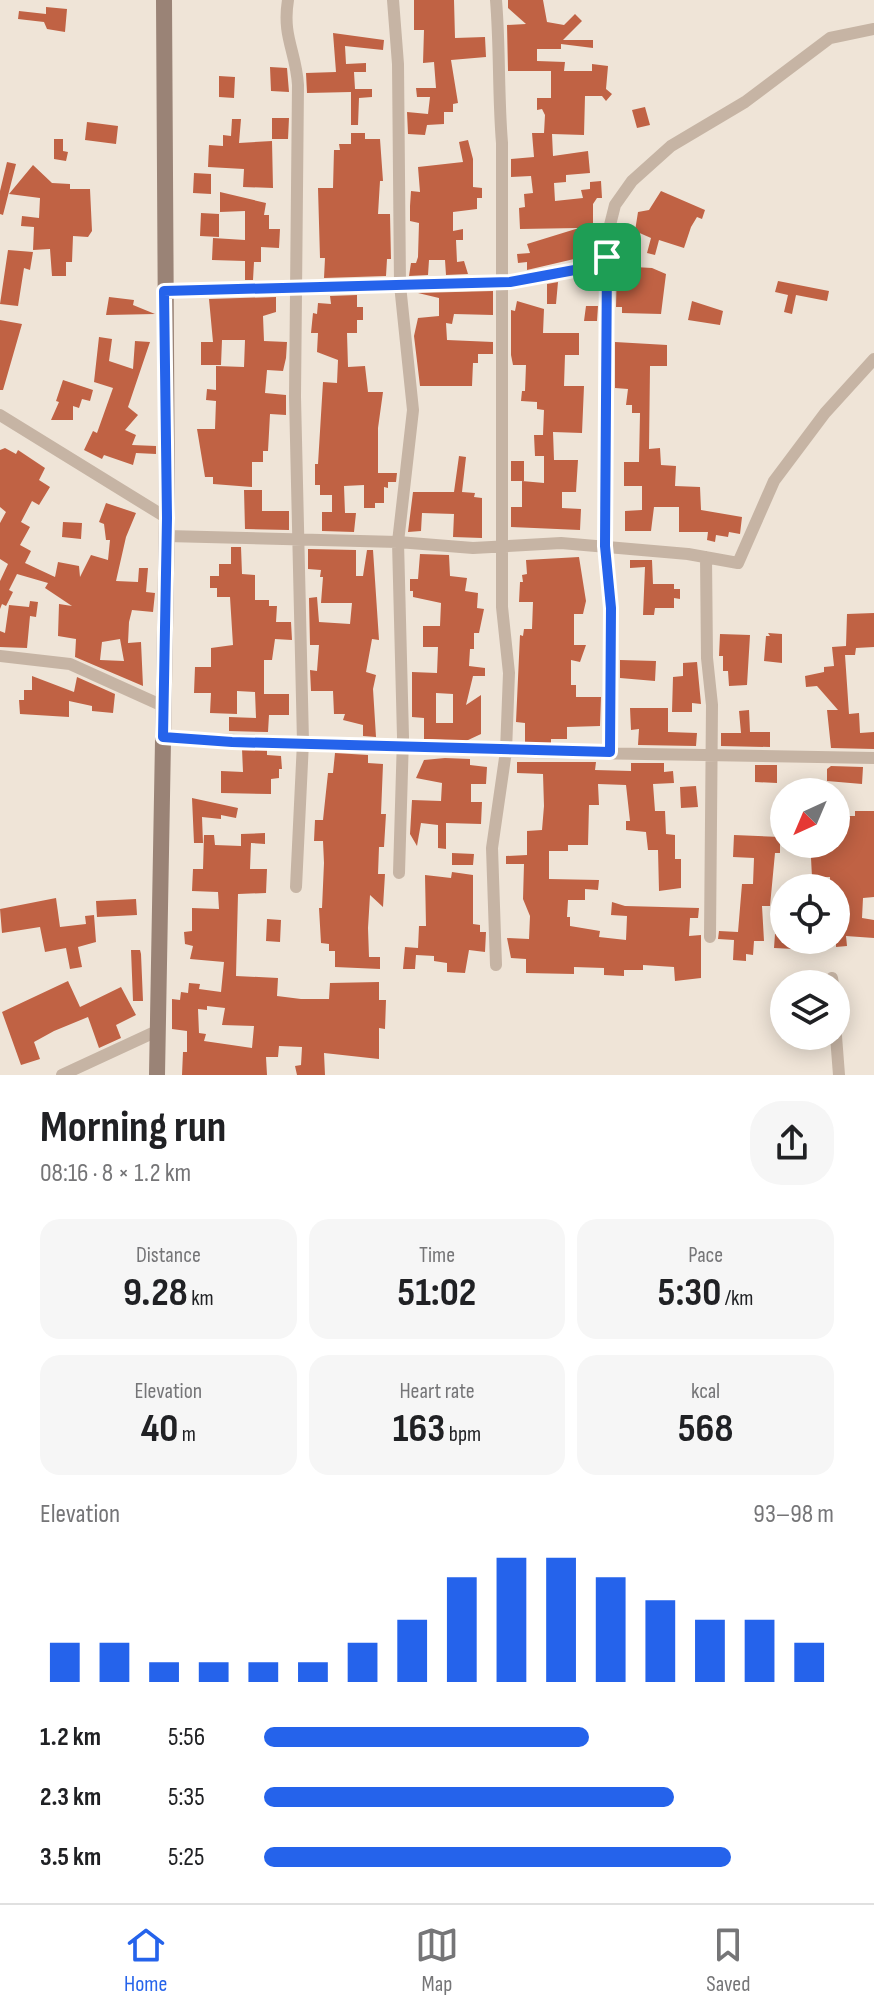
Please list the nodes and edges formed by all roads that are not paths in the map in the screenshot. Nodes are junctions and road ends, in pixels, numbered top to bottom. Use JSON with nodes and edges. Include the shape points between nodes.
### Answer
{"nodes":[{"id":1,"x":164,"y":0,"type":"edge"},
{"id":2,"x":288,"y":0,"type":"edge"},
{"id":3,"x":393,"y":0,"type":"edge"},
{"id":4,"x":496,"y":0,"type":"edge"},
{"id":5,"x":874,"y":29,"type":"edge"},
{"id":6,"x":607,"y":257,"type":"junction"},
{"id":7,"x":503,"y":282,"type":"junction"},
{"id":8,"x":400,"y":285,"type":"junction"},
{"id":9,"x":296,"y":287,"type":"junction"},
{"id":10,"x":164,"y":291,"type":"junction"},
{"id":11,"x":874,"y":359,"type":"edge"},
{"id":12,"x":0,"y":415,"type":"edge"},
{"id":13,"x":167,"y":518,"type":"junction"},
{"id":14,"x":167,"y":536,"type":"junction"},
{"id":15,"x":300,"y":541,"type":"junction"},
{"id":16,"x":398,"y":542,"type":"junction"},
{"id":17,"x":503,"y":546,"type":"junction"},
{"id":18,"x":605,"y":546,"type":"junction"},
{"id":19,"x":706,"y":557,"type":"junction"},
{"id":20,"x":0,"y":656,"type":"edge"},
{"id":21,"x":163,"y":706,"type":"junction"},
{"id":22,"x":163,"y":737,"type":"junction"},
{"id":23,"x":303,"y":742,"type":"junction"},
{"id":24,"x":403,"y":747,"type":"junction"},
{"id":25,"x":506,"y":751,"type":"junction"},
{"id":26,"x":610,"y":752,"type":"junction"},
{"id":27,"x":711,"y":755,"type":"junction"},
{"id":28,"x":874,"y":758,"type":"edge"},
{"id":29,"x":399,"y":873,"type":"dead end"},
{"id":30,"x":296,"y":887,"type":"dead end"},
{"id":31,"x":710,"y":937,"type":"dead end"},
{"id":32,"x":496,"y":965,"type":"dead end"},
{"id":33,"x":157,"y":1031,"type":"junction"},
{"id":34,"x":837,"y":1050,"type":"edge"},
{"id":35,"x":62,"y":1075,"type":"edge"},
{"id":36,"x":157,"y":1075,"type":"edge"},
{"id":37,"x":839,"y":1075,"type":"edge"}],
"edges":[{"from":1,"to":10,"type":"street"},
{"from":2,"to":9,"type":"street","via":[[287,44],[296,59],[298,85]]},
{"from":3,"to":8,"type":"street"},
{"from":4,"to":7,"type":"street"},
{"from":5,"to":6,"type":"street","via":[[830,38],[718,121],[671,146],[632,181],[615,205]]},
{"from":6,"to":7,"type":"street","via":[[580,269]]},
{"from":6,"to":18,"type":"street"},
{"from":7,"to":8,"type":"street"},
{"from":7,"to":17,"type":"street"},
{"from":8,"to":9,"type":"street"},
{"from":8,"to":16,"type":"street","via":[[413,410]]},
{"from":9,"to":10,"type":"street"},
{"from":9,"to":15,"type":"street"},
{"from":10,"to":13,"type":"street"},
{"from":11,"to":19,"type":"street","via":[[774,481],[738,563]]},
{"from":12,"to":13,"type":"street"},
{"from":13,"to":14,"type":"street"},
{"from":14,"to":15,"type":"street"},
{"from":14,"to":21,"type":"street"},
{"from":15,"to":16,"type":"street"},
{"from":15,"to":23,"type":"street"},
{"from":16,"to":17,"type":"street"},
{"from":16,"to":24,"type":"street"},
{"from":17,"to":18,"type":"street"},
{"from":17,"to":25,"type":"street","via":[[509,673]]},
{"from":18,"to":19,"type":"street"},
{"from":18,"to":26,"type":"street","via":[[611,608]]},
{"from":19,"to":27,"type":"street"},
{"from":20,"to":21,"type":"street","via":[[70,664]]},
{"from":21,"to":22,"type":"street"},
{"from":22,"to":23,"type":"street"},
{"from":22,"to":33,"type":"street"},
{"from":23,"to":24,"type":"street"},
{"from":23,"to":30,"type":"street"},
{"from":24,"to":25,"type":"street"},
{"from":24,"to":29,"type":"street"},
{"from":25,"to":26,"type":"street"},
{"from":25,"to":32,"type":"street","via":[[492,848]]},
{"from":26,"to":27,"type":"street"},
{"from":27,"to":28,"type":"street"},
{"from":27,"to":31,"type":"street"},
{"from":33,"to":35,"type":"street"},
{"from":33,"to":36,"type":"street"},
{"from":34,"to":37,"type":"street"}]}
